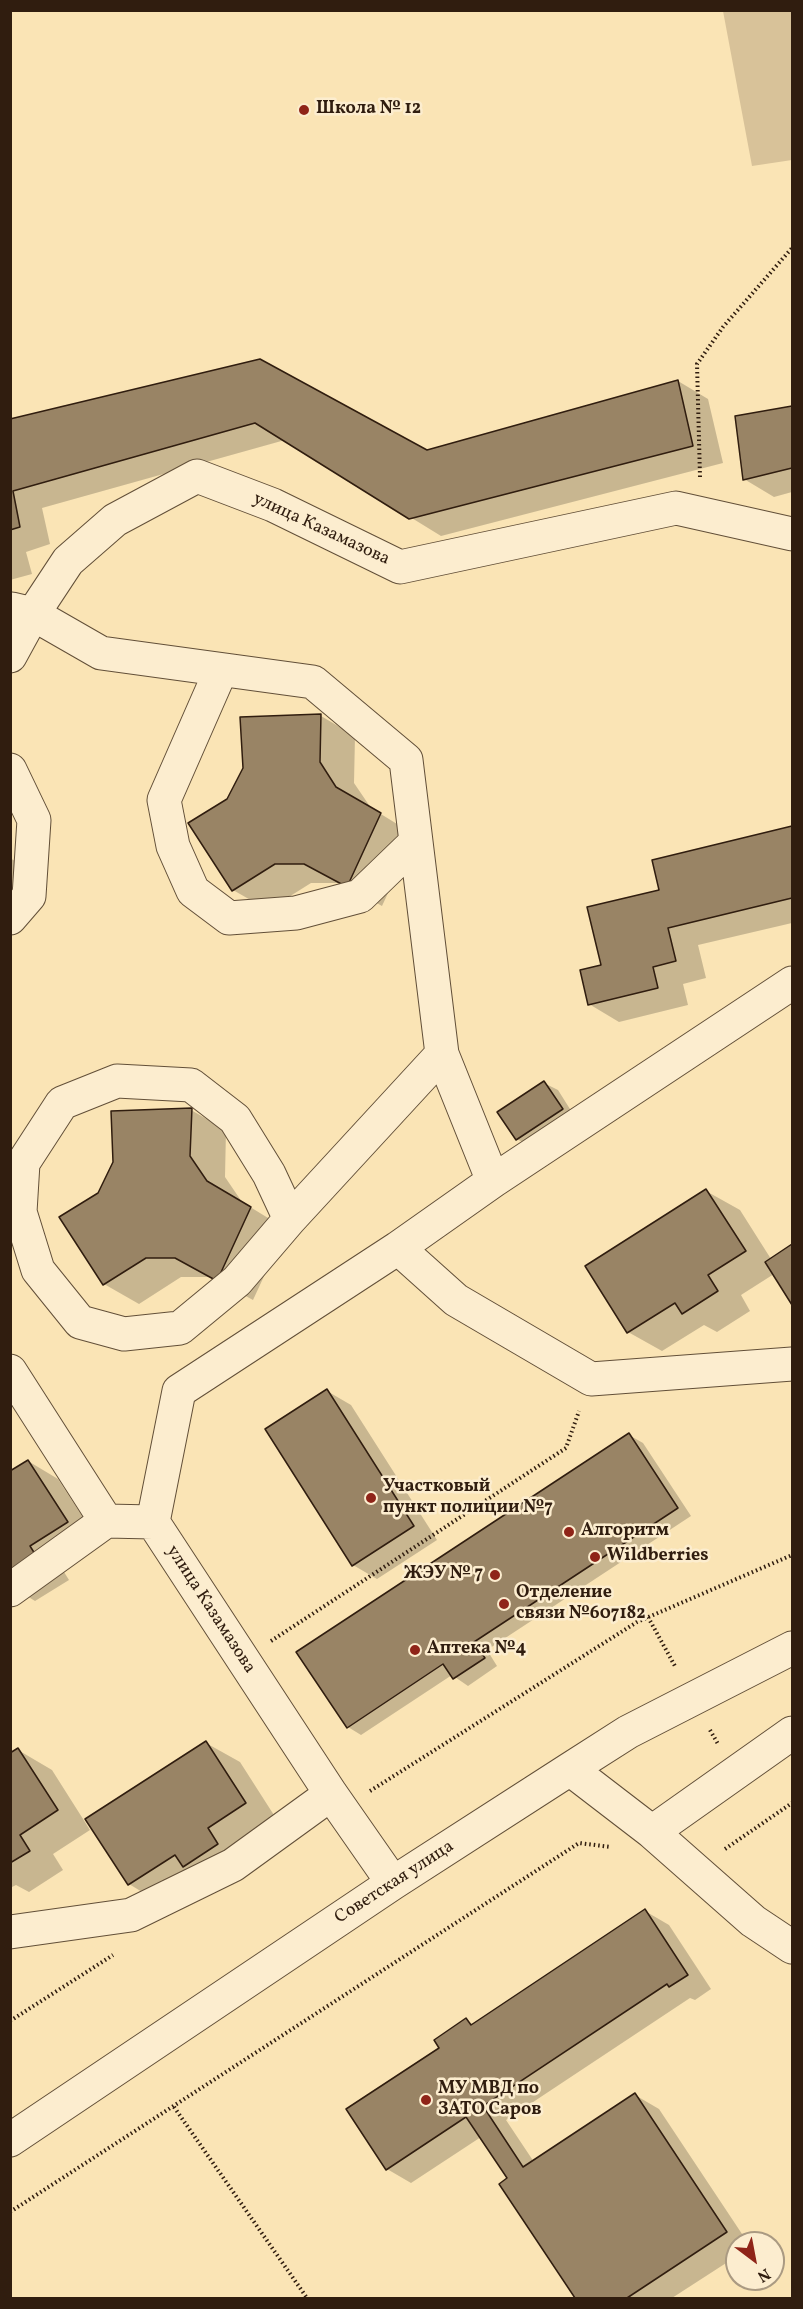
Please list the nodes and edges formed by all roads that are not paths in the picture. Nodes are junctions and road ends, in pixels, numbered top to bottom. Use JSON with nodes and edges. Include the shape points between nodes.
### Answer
{"nodes":[{"id":1,"x":791,"y":535,"type":"edge"},
{"id":2,"x":22,"y":611,"type":"edge"},
{"id":3,"x":10,"y":656,"type":"edge"},
{"id":4,"x":221,"y":669,"type":"junction"},
{"id":5,"x":10,"y":770,"type":"edge"},
{"id":6,"x":416,"y":842,"type":"junction"},
{"id":7,"x":10,"y":918,"type":"edge"},
{"id":8,"x":792,"y":983,"type":"edge"},
{"id":9,"x":442,"y":1054,"type":"junction"},
{"id":10,"x":493,"y":1181,"type":"junction"},
{"id":11,"x":290,"y":1220,"type":"junction"},
{"id":12,"x":398,"y":1248,"type":"junction"},
{"id":13,"x":792,"y":1364,"type":"edge"},
{"id":14,"x":10,"y":1371,"type":"edge"},
{"id":15,"x":106,"y":1521,"type":"junction"},
{"id":16,"x":153,"y":1522,"type":"junction"},
{"id":17,"x":10,"y":1590,"type":"edge"},
{"id":18,"x":792,"y":1648,"type":"edge"},
{"id":19,"x":792,"y":1732,"type":"edge"},
{"id":20,"x":570,"y":1769,"type":"junction"},
{"id":21,"x":336,"y":1801,"type":"junction"},
{"id":22,"x":652,"y":1832,"type":"junction"},
{"id":23,"x":393,"y":1883,"type":"junction"},
{"id":24,"x":10,"y":1932,"type":"edge"},
{"id":25,"x":792,"y":1947,"type":"edge"},
{"id":26,"x":10,"y":2140,"type":"edge"}],
"edges":[{"from":1,"to":2,"type":"street","name":"улица Казамазова","via":[[676,508],[400,567],[273,505],[197,476],[115,520],[68,561]]},
{"from":2,"to":3,"type":"street","name":"улица Казамазова"},
{"from":2,"to":4,"type":"street","via":[[101,653]]},
{"from":4,"to":6,"type":"street","via":[[313,682],[406,760]]},
{"from":4,"to":6,"type":"street","via":[[164,800],[173,846],[193,891],[229,918],[296,913],[360,896]]},
{"from":5,"to":7,"type":"street","via":[[34,820],[29,896]]},
{"from":6,"to":9,"type":"street"},
{"from":8,"to":10,"type":"street"},
{"from":9,"to":10,"type":"street"},
{"from":9,"to":11,"type":"street"},
{"from":10,"to":12,"type":"street"},
{"from":11,"to":11,"type":"street","via":[[237,1281],[180,1328],[124,1334],[80,1322],[38,1270],[20,1212],[23,1163],[62,1103],[117,1082],[191,1085],[235,1119],[269,1174]]},
{"from":12,"to":13,"type":"street","via":[[456,1300],[591,1379]]},
{"from":12,"to":16,"type":"street","via":[[179,1391]]},
{"from":14,"to":15,"type":"street"},
{"from":15,"to":16,"type":"street"},
{"from":15,"to":17,"type":"street"},
{"from":16,"to":21,"type":"street","name":"улица Казамазова"},
{"from":18,"to":20,"type":"street","name":"Советская улица","via":[[628,1732]]},
{"from":19,"to":22,"type":"street"},
{"from":20,"to":22,"type":"street"},
{"from":20,"to":23,"type":"street","name":"Советская улица"},
{"from":21,"to":23,"type":"street","name":"улица Казамазова"},
{"from":21,"to":24,"type":"street","via":[[233,1865],[131,1915]]},
{"from":22,"to":25,"type":"street","via":[[753,1921]]},
{"from":23,"to":26,"type":"street","name":"Советская улица"}]}
